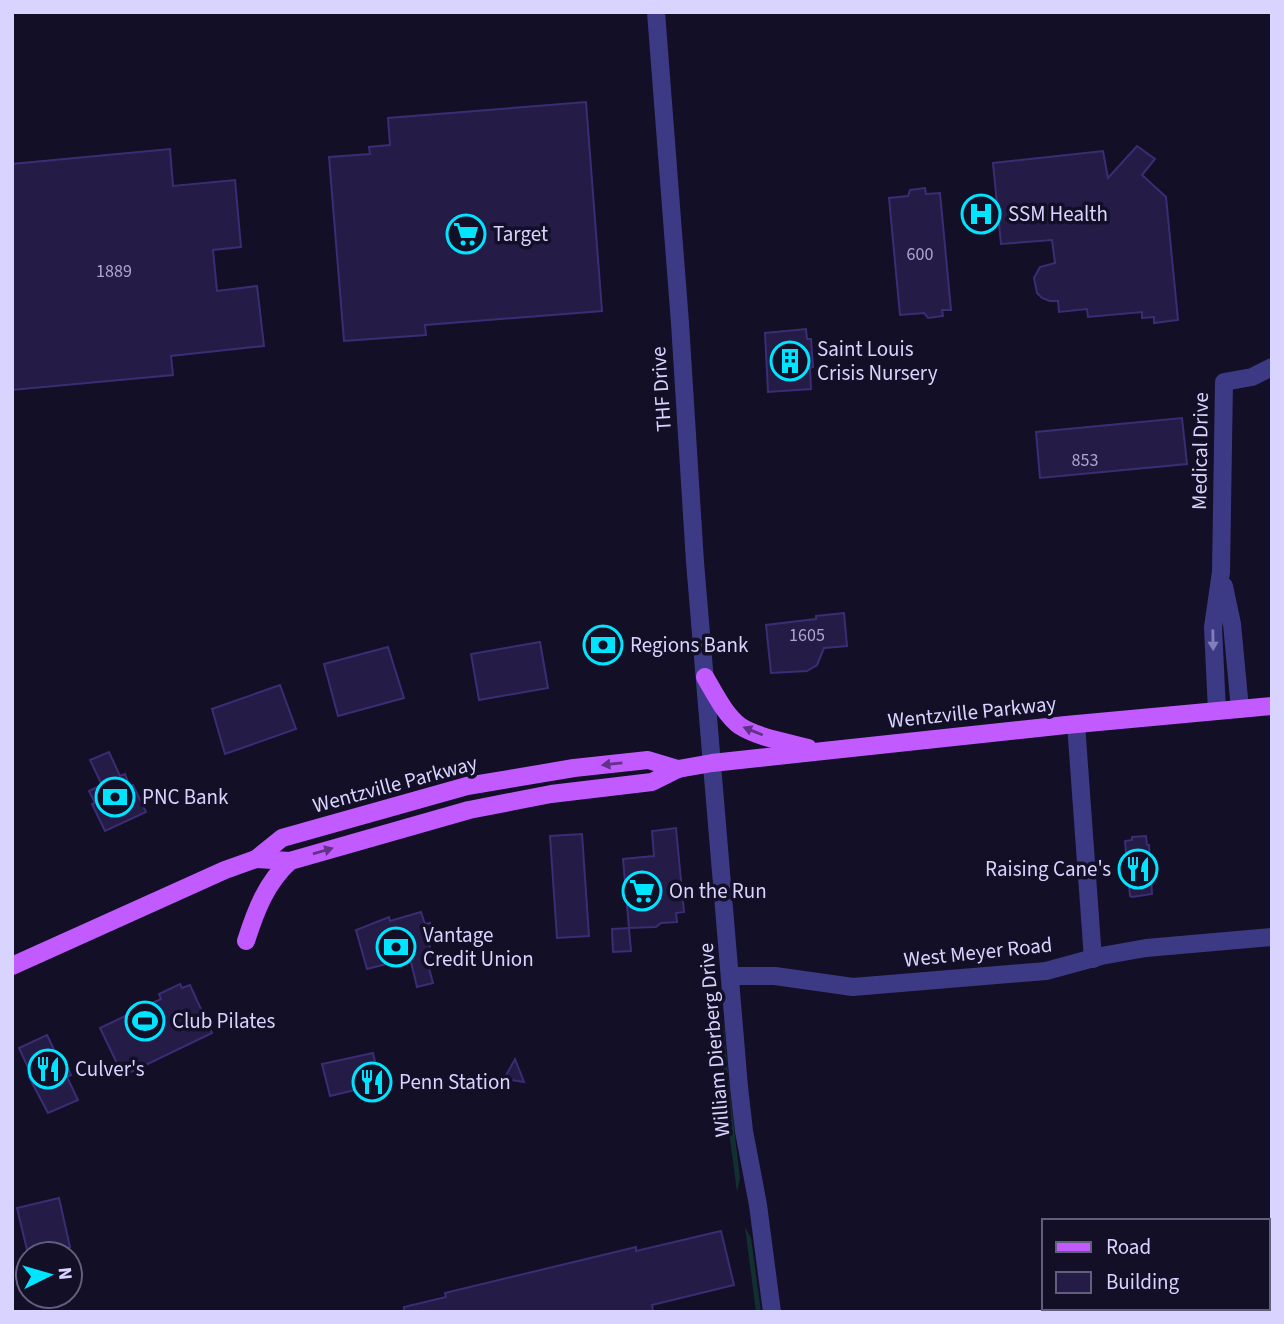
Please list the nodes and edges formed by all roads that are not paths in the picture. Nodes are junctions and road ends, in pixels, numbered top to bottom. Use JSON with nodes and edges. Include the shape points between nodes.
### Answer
{"nodes":[{"id":1,"x":656,"y":12,"type":"edge"},
{"id":2,"x":1272,"y":367,"type":"edge"},
{"id":3,"x":1221,"y":572,"type":"junction"},
{"id":4,"x":705,"y":677,"type":"junction"},
{"id":5,"x":1272,"y":706,"type":"edge"},
{"id":6,"x":1240,"y":709,"type":"junction"},
{"id":7,"x":1217,"y":711,"type":"junction"},
{"id":8,"x":1076,"y":724,"type":"junction"},
{"id":9,"x":818,"y":751,"type":"junction"},
{"id":10,"x":712,"y":763,"type":"junction"},
{"id":11,"x":678,"y":769,"type":"junction"},
{"id":12,"x":256,"y":859,"type":"junction"},
{"id":13,"x":290,"y":861,"type":"junction"},
{"id":14,"x":1272,"y":937,"type":"edge"},
{"id":15,"x":246,"y":941,"type":"dead end"},
{"id":16,"x":1093,"y":959,"type":"junction"},
{"id":17,"x":12,"y":965,"type":"edge"},
{"id":18,"x":730,"y":976,"type":"junction"},
{"id":19,"x":772,"y":1312,"type":"edge"}],
"edges":[{"from":1,"to":4,"type":"street","name":"THF Drive"},
{"from":2,"to":3,"type":"street","name":"Medical Drive","via":[[1252,377],[1224,382]]},
{"from":3,"to":6,"type":"street","name":"Medical Drive","via":[[1232,624]]},
{"from":3,"to":7,"type":"street","name":"Medical Drive","one_way":true,"via":[[1213,627]]},
{"from":9,"to":4,"type":"main road","one_way":true,"via":[[739,725]]},
{"from":4,"to":10,"type":"street","name":"THF Drive"},
{"from":5,"to":6,"type":"main road","name":"Wentzville Parkway"},
{"from":6,"to":7,"type":"main road","name":"Wentzville Parkway"},
{"from":7,"to":8,"type":"main road","name":"Wentzville Parkway"},
{"from":8,"to":9,"type":"main road","name":"Wentzville Parkway"},
{"from":8,"to":16,"type":"street"},
{"from":9,"to":10,"type":"main road","name":"Wentzville Parkway"},
{"from":10,"to":11,"type":"main road","name":"Wentzville Parkway"},
{"from":10,"to":18,"type":"street","name":"William Dierberg Drive"},
{"from":11,"to":12,"type":"main road","name":"Wentzville Parkway","one_way":true,"via":[[648,760],[467,786],[282,838]]},
{"from":13,"to":11,"type":"main road","name":"Wentzville Parkway","one_way":true,"via":[[469,810],[652,782]]},
{"from":12,"to":13,"type":"main road","name":"Wentzville Parkway"},
{"from":12,"to":17,"type":"main road","name":"Wentzville Parkway"},
{"from":13,"to":15,"type":"main road","via":[[266,889]]},
{"from":14,"to":16,"type":"street","name":"West Meyer Road","via":[[1146,948]]},
{"from":16,"to":18,"type":"street","name":"West Meyer Road","via":[[1046,971],[853,987],[775,976]]},
{"from":18,"to":19,"type":"street","name":"William Dierberg Drive","via":[[743,1120]]}]}
